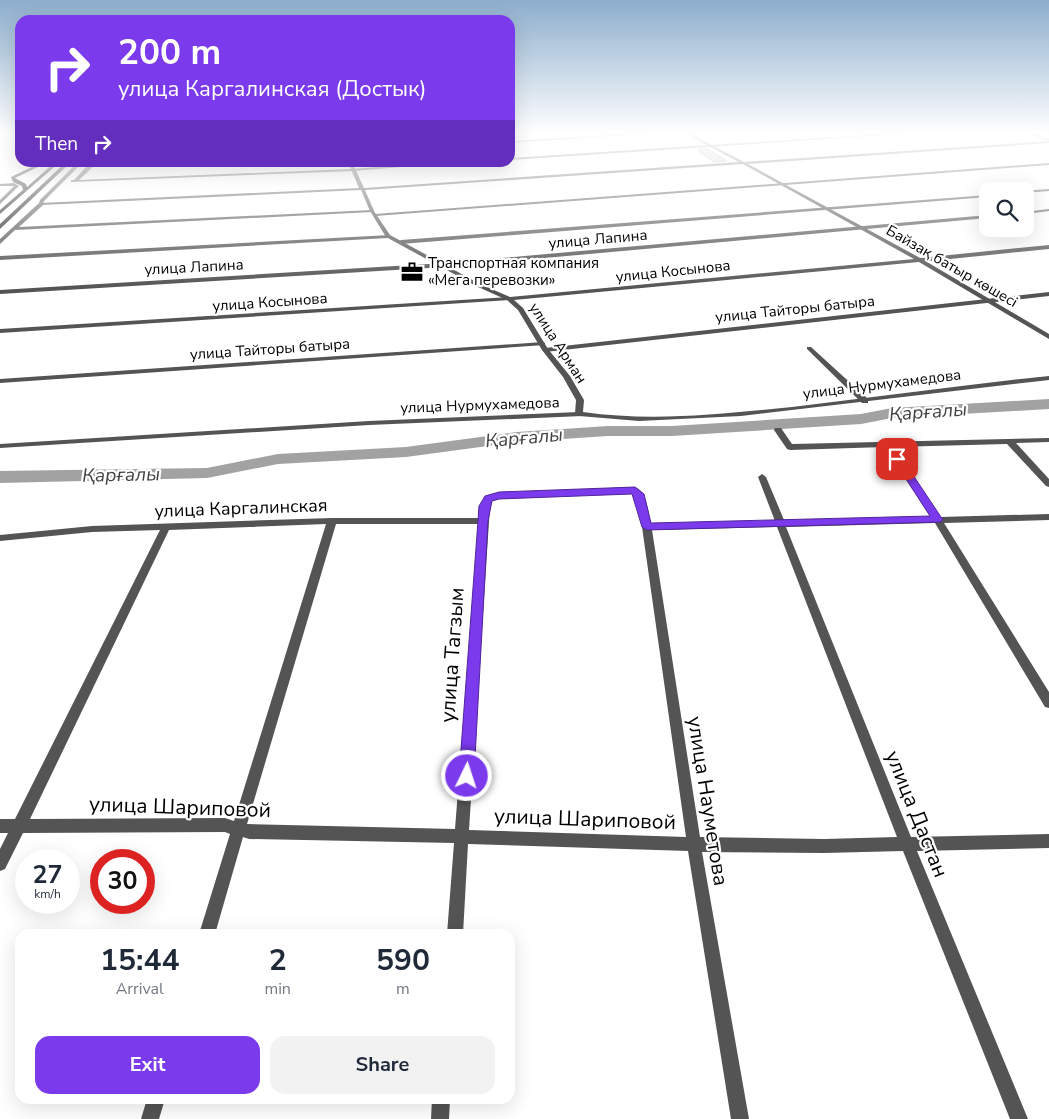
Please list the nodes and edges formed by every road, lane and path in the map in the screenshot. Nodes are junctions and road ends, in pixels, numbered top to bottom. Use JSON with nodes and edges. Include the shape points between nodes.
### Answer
{"nodes":[{"id":1,"x":14,"y":184,"type":"edge"},
{"id":2,"x":22,"y":184,"type":"edge"},
{"id":3,"x":33,"y":184,"type":"edge"},
{"id":4,"x":47,"y":184,"type":"edge"},
{"id":5,"x":59,"y":184,"type":"edge"},
{"id":6,"x":360,"y":184,"type":"edge"},
{"id":7,"x":436,"y":184,"type":"edge"},
{"id":8,"x":781,"y":184,"type":"edge"},
{"id":9,"x":784,"y":184,"type":"edge"},
{"id":10,"x":363,"y":189,"type":"junction"},
{"id":11,"x":1049,"y":190,"type":"edge"},
{"id":12,"x":26,"y":191,"type":"junction"},
{"id":13,"x":1034,"y":191,"type":"edge"},
{"id":14,"x":979,"y":197,"type":"edge"},
{"id":15,"x":0,"y":203,"type":"edge"},
{"id":16,"x":40,"y":204,"type":"junction"},
{"id":17,"x":827,"y":210,"type":"junction"},
{"id":18,"x":1049,"y":210,"type":"edge"},
{"id":19,"x":1034,"y":212,"type":"edge"},
{"id":20,"x":0,"y":213,"type":"edge"},
{"id":21,"x":373,"y":213,"type":"junction"},
{"id":22,"x":979,"y":217,"type":"edge"},
{"id":23,"x":0,"y":227,"type":"edge"},
{"id":24,"x":14,"y":229,"type":"junction"},
{"id":25,"x":862,"y":229,"type":"junction"},
{"id":26,"x":388,"y":236,"type":"junction"},
{"id":27,"x":0,"y":242,"type":"edge"},
{"id":28,"x":401,"y":242,"type":"junction"},
{"id":29,"x":1049,"y":247,"type":"edge"},
{"id":30,"x":0,"y":258,"type":"edge"},
{"id":31,"x":920,"y":260,"type":"junction"},
{"id":32,"x":445,"y":265,"type":"junction"},
{"id":33,"x":0,"y":292,"type":"edge"},
{"id":34,"x":1049,"y":294,"type":"edge"},
{"id":35,"x":509,"y":299,"type":"junction"},
{"id":36,"x":990,"y":301,"type":"junction"},
{"id":37,"x":0,"y":331,"type":"edge"},
{"id":38,"x":1049,"y":337,"type":"edge"},
{"id":39,"x":544,"y":347,"type":"junction"},
{"id":40,"x":809,"y":348,"type":"dead end"},
{"id":41,"x":1049,"y":378,"type":"edge"},
{"id":42,"x":0,"y":381,"type":"edge"},
{"id":43,"x":865,"y":401,"type":"junction"},
{"id":44,"x":579,"y":414,"type":"junction"},
{"id":45,"x":778,"y":430,"type":"dead end"},
{"id":46,"x":1049,"y":440,"type":"edge"},
{"id":47,"x":1010,"y":442,"type":"junction"},
{"id":48,"x":888,"y":444,"type":"junction"},
{"id":49,"x":0,"y":446,"type":"edge"},
{"id":50,"x":762,"y":477,"type":"dead end"},
{"id":51,"x":1049,"y":484,"type":"edge"},
{"id":52,"x":488,"y":499,"type":"joint"},
{"id":53,"x":1049,"y":516,"type":"edge"},
{"id":54,"x":937,"y":519,"type":"junction"},
{"id":55,"x":332,"y":521,"type":"junction"},
{"id":56,"x":483,"y":521,"type":"junction"},
{"id":57,"x":780,"y":523,"type":"junction"},
{"id":58,"x":166,"y":527,"type":"junction"},
{"id":59,"x":647,"y":527,"type":"junction"},
{"id":60,"x":0,"y":538,"type":"edge"},
{"id":61,"x":1049,"y":703,"type":"edge"},
{"id":62,"x":0,"y":826,"type":"edge"},
{"id":63,"x":19,"y":826,"type":"junction"},
{"id":64,"x":239,"y":830,"type":"junction"},
{"id":65,"x":463,"y":836,"type":"junction"},
{"id":66,"x":1049,"y":841,"type":"edge"},
{"id":67,"x":694,"y":844,"type":"junction"},
{"id":68,"x":907,"y":844,"type":"junction"},
{"id":69,"x":0,"y":864,"type":"edge"},
{"id":70,"x":209,"y":929,"type":"edge"},
{"id":71,"x":455,"y":929,"type":"edge"},
{"id":72,"x":154,"y":1104,"type":"edge"},
{"id":73,"x":441,"y":1104,"type":"edge"},
{"id":74,"x":150,"y":1119,"type":"edge"},
{"id":75,"x":440,"y":1119,"type":"edge"},
{"id":76,"x":740,"y":1119,"type":"edge"},
{"id":77,"x":1019,"y":1119,"type":"edge"}],
"edges":[{"from":1,"to":15,"type":"street","via":[[17,186]]},
{"from":2,"to":12,"type":"main road"},
{"from":3,"to":12,"type":"main road"},
{"from":4,"to":23,"type":"main road"},
{"from":5,"to":16,"type":"street"},
{"from":6,"to":10,"type":"street"},
{"from":7,"to":10,"type":"street"},
{"from":8,"to":21,"type":"street"},
{"from":9,"to":17,"type":"street","name":"Байзақ батыр көшесі"},
{"from":10,"to":16,"type":"street"},
{"from":10,"to":21,"type":"street"},
{"from":11,"to":13,"type":"street"},
{"from":12,"to":20,"type":"main road"},
{"from":14,"to":17,"type":"street"},
{"from":16,"to":24,"type":"street"},
{"from":17,"to":25,"type":"street","name":"Байзақ батыр көшесі"},
{"from":17,"to":28,"type":"street"},
{"from":18,"to":19,"type":"street"},
{"from":21,"to":24,"type":"street"},
{"from":21,"to":26,"type":"street"},
{"from":22,"to":25,"type":"street","name":"улица Лапина"},
{"from":24,"to":27,"type":"street"},
{"from":25,"to":31,"type":"street","name":"Байзақ батыр көшесі"},
{"from":25,"to":32,"type":"street","name":"улица Лапина"},
{"from":26,"to":28,"type":"street","name":"улица Арман"},
{"from":26,"to":30,"type":"street"},
{"from":28,"to":32,"type":"street","name":"улица Арман"},
{"from":29,"to":31,"type":"street","name":"улица Косынова"},
{"from":31,"to":35,"type":"street","name":"улица Косынова"},
{"from":31,"to":36,"type":"street","name":"Байзақ батыр көшесі"},
{"from":32,"to":33,"type":"street","name":"улица Лапина"},
{"from":32,"to":35,"type":"street","name":"улица Арман"},
{"from":34,"to":36,"type":"street","name":"улица Тайторы батыра"},
{"from":35,"to":37,"type":"street","name":"улица Косынова"},
{"from":35,"to":39,"type":"street","name":"улица Арман","via":[[522,308]]},
{"from":36,"to":38,"type":"street","name":"Байзақ батыр көшесі"},
{"from":36,"to":39,"type":"street","name":"улица Тайторы батыра"},
{"from":39,"to":42,"type":"street","name":"улица Тайторы батыра"},
{"from":39,"to":44,"type":"street","name":"улица Арман","via":[[580,400]]},
{"from":40,"to":43,"type":"street"},
{"from":41,"to":43,"type":"street","name":"улица Нурмухамедова"},
{"from":43,"to":44,"type":"street","name":"улица Нурмухамедова","via":[[652,420]]},
{"from":44,"to":49,"type":"street","name":"улица Нурмухамедова","via":[[368,423]]},
{"from":45,"to":48,"type":"street","via":[[790,447]]},
{"from":46,"to":47,"type":"street"},
{"from":47,"to":48,"type":"street"},
{"from":47,"to":51,"type":"street"},
{"from":48,"to":54,"type":"street"},
{"from":50,"to":57,"type":"street","name":"улица Дастан"},
{"from":52,"to":56,"type":"street","name":"улица Тагзым"},
{"from":52,"to":59,"type":"street","name":"улица Науметова","via":[[635,490],[639,494]]},
{"from":53,"to":54,"type":"street"},
{"from":54,"to":57,"type":"street"},
{"from":54,"to":61,"type":"street"},
{"from":55,"to":56,"type":"street","name":"улица Каргалинская"},
{"from":55,"to":58,"type":"street","name":"улица Каргалинская"},
{"from":55,"to":64,"type":"street"},
{"from":56,"to":65,"type":"street","name":"улица Тагзым"},
{"from":57,"to":59,"type":"street"},
{"from":57,"to":68,"type":"street","name":"улица Дастан"},
{"from":58,"to":60,"type":"street","name":"улица Каргалинская","via":[[92,529]]},
{"from":58,"to":63,"type":"street"},
{"from":59,"to":67,"type":"street","name":"улица Науметова"},
{"from":62,"to":63,"type":"street","name":"улица Шариповой"},
{"from":63,"to":64,"type":"street","name":"улица Шариповой","via":[[185,824],[225,825]]},
{"from":63,"to":69,"type":"street"},
{"from":64,"to":65,"type":"street","name":"улица Шариповой"},
{"from":64,"to":70,"type":"street"},
{"from":65,"to":67,"type":"street","name":"улица Шариповой"},
{"from":65,"to":71,"type":"street","name":"улица Тагзым"},
{"from":66,"to":68,"type":"street","name":"улица Шариповой"},
{"from":67,"to":68,"type":"street","name":"улица Шариповой","via":[[867,847]]},
{"from":67,"to":76,"type":"street","name":"улица Науметова"},
{"from":68,"to":77,"type":"street","name":"улица Дастан"},
{"from":72,"to":74,"type":"street"},
{"from":73,"to":75,"type":"street"}]}
